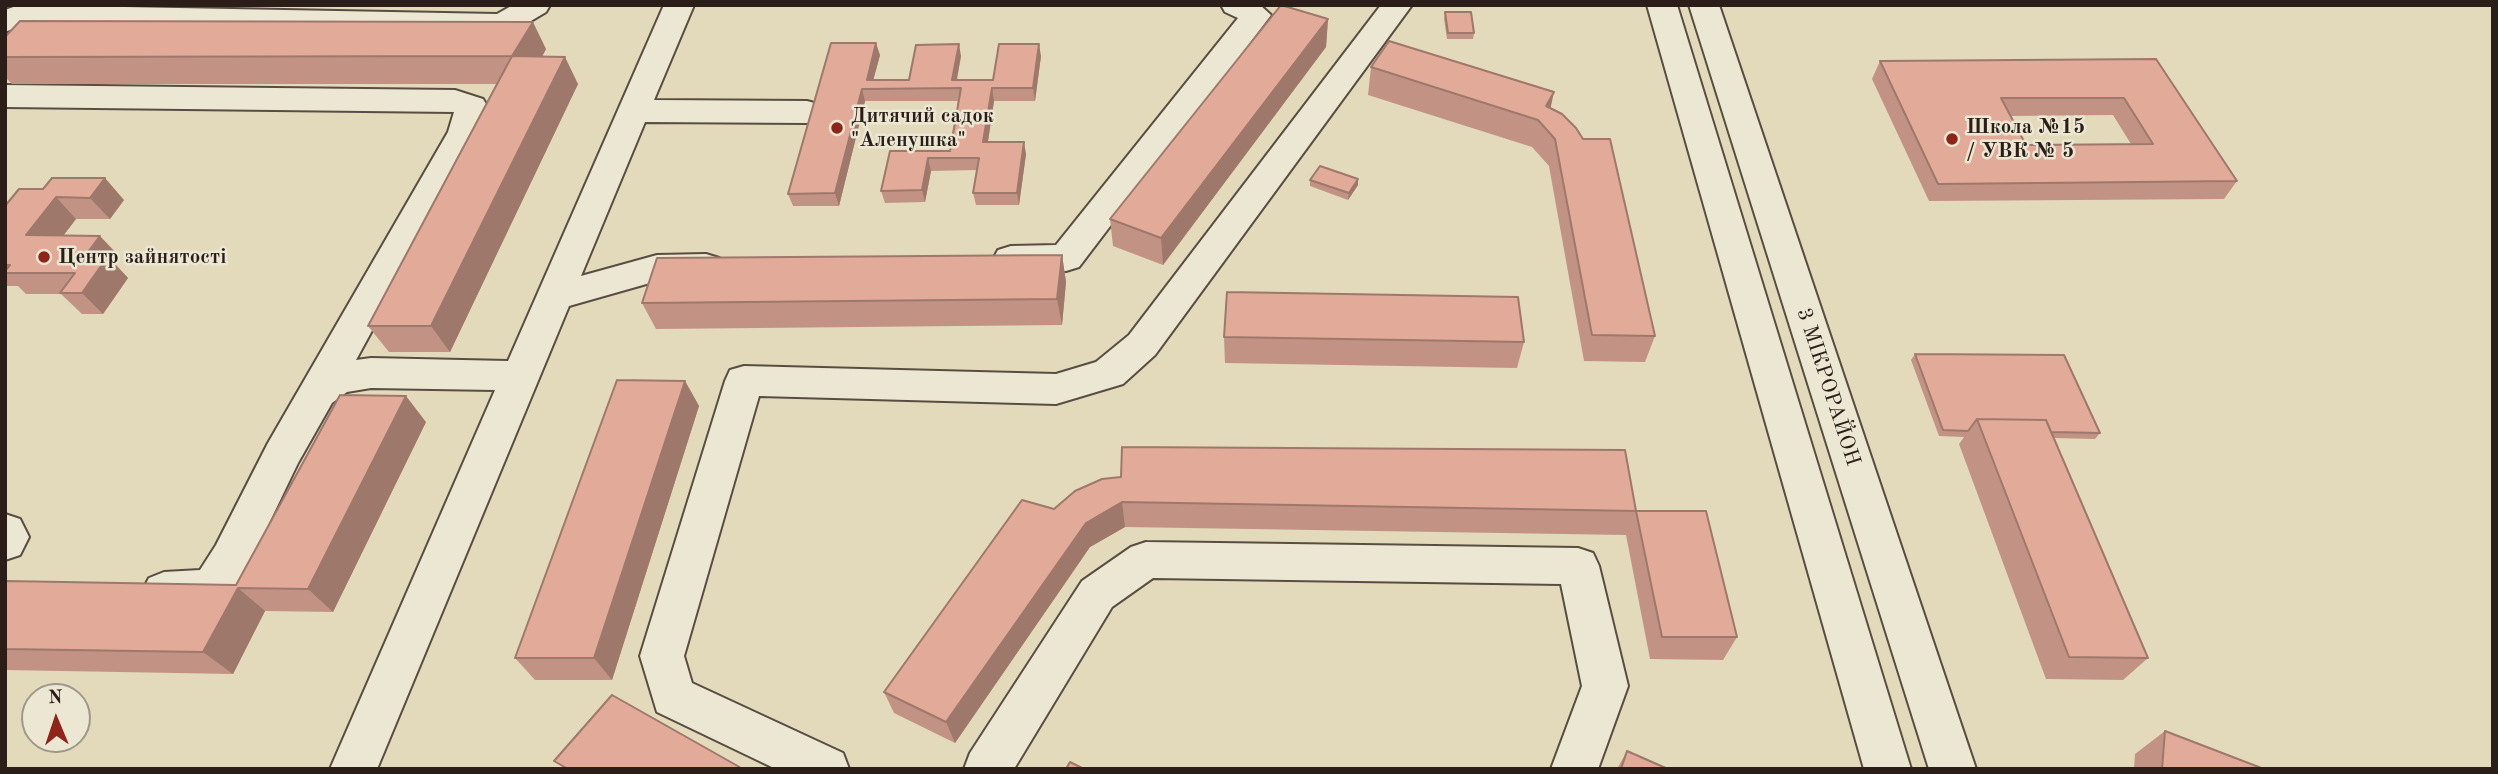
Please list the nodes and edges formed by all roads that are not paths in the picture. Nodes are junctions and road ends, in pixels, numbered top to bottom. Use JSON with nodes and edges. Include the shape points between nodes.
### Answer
{"nodes":[{"id":1,"x":535,"y":5,"type":"edge"},
{"id":2,"x":678,"y":5,"type":"edge"},
{"id":3,"x":1236,"y":5,"type":"edge"},
{"id":4,"x":1397,"y":5,"type":"edge"},
{"id":5,"x":1662,"y":5,"type":"edge"},
{"id":6,"x":1704,"y":5,"type":"edge"},
{"id":7,"x":248,"y":12,"type":"edge"},
{"id":8,"x":18,"y":14,"type":"edge"},
{"id":9,"x":5,"y":96,"type":"edge"},
{"id":10,"x":634,"y":111,"type":"junction"},
{"id":11,"x":807,"y":112,"type":"dead end"},
{"id":12,"x":984,"y":260,"type":"edge"},
{"id":13,"x":739,"y":266,"type":"edge"},
{"id":14,"x":554,"y":297,"type":"junction"},
{"id":15,"x":520,"y":376,"type":"junction"},
{"id":16,"x":320,"y":391,"type":"junction"},
{"id":17,"x":5,"y":532,"type":"edge"},
{"id":18,"x":5,"y":542,"type":"edge"},
{"id":19,"x":130,"y":591,"type":"edge"},
{"id":20,"x":353,"y":769,"type":"edge"},
{"id":21,"x":826,"y":769,"type":"edge"},
{"id":22,"x":987,"y":769,"type":"edge"},
{"id":23,"x":1574,"y":769,"type":"edge"},
{"id":24,"x":1888,"y":769,"type":"edge"},
{"id":25,"x":1953,"y":769,"type":"edge"}],
"edges":[{"from":1,"to":7,"type":"street","via":[[503,24]]},
{"from":2,"to":10,"type":"street"},
{"from":3,"to":12,"type":"street","via":[[1256,15],[1066,258]]},
{"from":4,"to":21,"type":"street","via":[[1142,345],[1109,373],[1056,388],[744,381],[662,656],[673,697]]},
{"from":5,"to":24,"type":"street"},
{"from":6,"to":25,"type":"street","name":"3 МІКРОРАЙОН"},
{"from":7,"to":8,"type":"street"},
{"from":9,"to":16,"type":"street","via":[[455,101],[472,107],[464,132]]},
{"from":10,"to":11,"type":"street"},
{"from":10,"to":14,"type":"street"},
{"from":13,"to":14,"type":"street","via":[[657,268]]},
{"from":14,"to":15,"type":"street"},
{"from":15,"to":16,"type":"street","via":[[371,373],[338,378]]},
{"from":15,"to":20,"type":"street"},
{"from":16,"to":19,"type":"street","via":[[214,585],[192,591]]},
{"from":17,"to":18,"type":"street"},
{"from":22,"to":23,"type":"street","via":[[1097,594],[1146,559],[1578,566],[1605,685]]}]}
